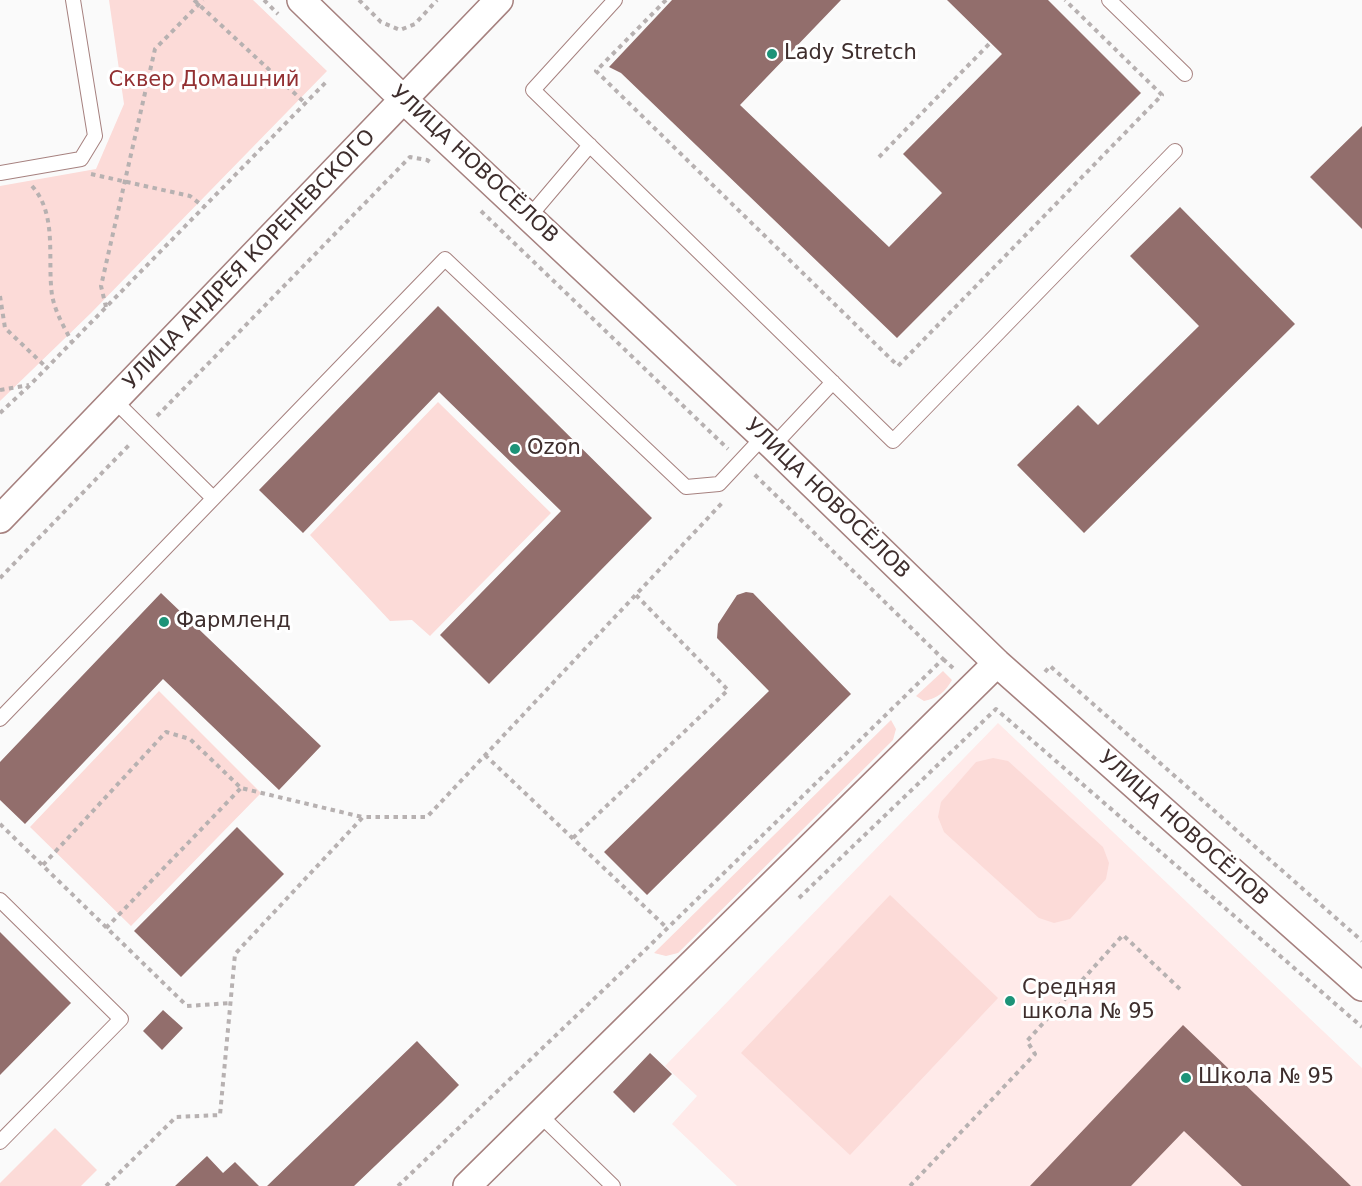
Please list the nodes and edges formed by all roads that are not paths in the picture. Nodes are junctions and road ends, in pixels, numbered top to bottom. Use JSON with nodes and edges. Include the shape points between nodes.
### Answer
{"nodes":[{"id":1,"x":73,"y":0,"type":"edge"},
{"id":2,"x":301,"y":0,"type":"edge"},
{"id":3,"x":499,"y":0,"type":"edge"},
{"id":4,"x":615,"y":0,"type":"edge"},
{"id":5,"x":1108,"y":0,"type":"edge"},
{"id":6,"x":1185,"y":74,"type":"dead end"},
{"id":7,"x":404,"y":100,"type":"junction"},
{"id":8,"x":590,"y":145,"type":"junction"},
{"id":9,"x":1175,"y":151,"type":"dead end"},
{"id":10,"x":0,"y":173,"type":"edge"},
{"id":11,"x":529,"y":217,"type":"junction"},
{"id":12,"x":833,"y":382,"type":"junction"},
{"id":13,"x":115,"y":401,"type":"junction"},
{"id":14,"x":768,"y":441,"type":"junction"},
{"id":15,"x":213,"y":498,"type":"junction"},
{"id":16,"x":0,"y":519,"type":"edge"},
{"id":17,"x":997,"y":663,"type":"junction"},
{"id":18,"x":0,"y":719,"type":"edge"},
{"id":19,"x":0,"y":900,"type":"edge"},
{"id":20,"x":1362,"y":987,"type":"edge"},
{"id":21,"x":540,"y":1115,"type":"junction"},
{"id":22,"x":0,"y":1142,"type":"edge"},
{"id":23,"x":467,"y":1186,"type":"edge"},
{"id":24,"x":613,"y":1186,"type":"edge"}],
"edges":[{"from":1,"to":10,"type":"lane","via":[[95,136],[81,159]]},
{"from":2,"to":7,"type":"street","name":"УЛИЦА НОВОСЁЛОВ"},
{"from":3,"to":7,"type":"street","name":"УЛИЦА АНДРЕЯ КОРЕНЕВСКОГО"},
{"from":4,"to":8,"type":"lane","via":[[533,90]]},
{"from":5,"to":6,"type":"lane"},
{"from":7,"to":11,"type":"street","name":"УЛИЦА НОВОСЁЛОВ"},
{"from":7,"to":13,"type":"street","name":"УЛИЦА АНДРЕЯ КОРЕНЕВСКОГО"},
{"from":8,"to":11,"type":"lane"},
{"from":8,"to":12,"type":"lane"},
{"from":9,"to":12,"type":"lane","via":[[893,441]]},
{"from":11,"to":14,"type":"street","name":"УЛИЦА НОВОСЁЛОВ"},
{"from":12,"to":14,"type":"lane"},
{"from":13,"to":15,"type":"lane"},
{"from":13,"to":16,"type":"street","name":"УЛИЦА АНДРЕЯ КОРЕНЕВСКОГО"},
{"from":14,"to":15,"type":"lane","via":[[740,461],[719,484],[686,487],[445,259]]},
{"from":14,"to":17,"type":"street","name":"УЛИЦА НОВОСЁЛОВ"},
{"from":15,"to":18,"type":"lane"},
{"from":17,"to":20,"type":"street","name":"УЛИЦА НОВОСЁЛОВ"},
{"from":17,"to":21,"type":"street"},
{"from":19,"to":22,"type":"lane","via":[[121,1019]]},
{"from":21,"to":23,"type":"street"},
{"from":21,"to":24,"type":"lane"}]}
